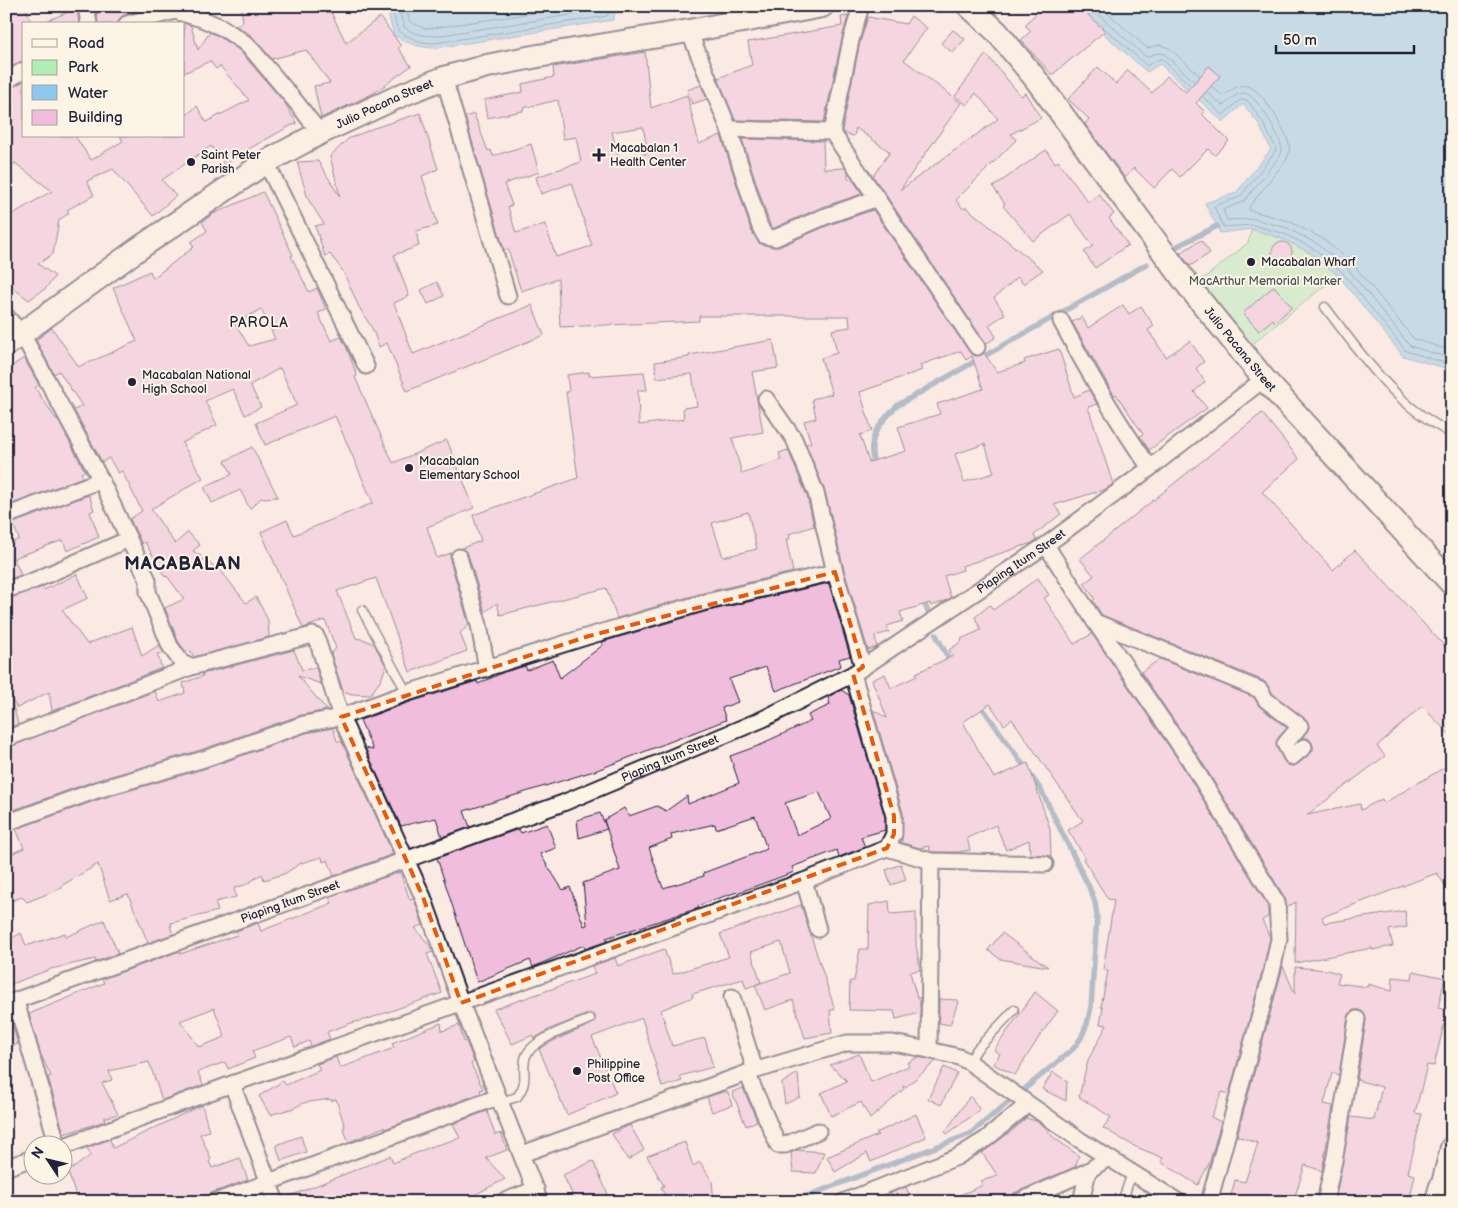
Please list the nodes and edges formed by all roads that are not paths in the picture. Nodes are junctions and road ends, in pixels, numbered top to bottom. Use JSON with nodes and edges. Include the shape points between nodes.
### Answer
{"nodes":[{"id":1,"x":86,"y":6,"type":"edge"},
{"id":2,"x":822,"y":6,"type":"edge"},
{"id":3,"x":861,"y":6,"type":"edge"},
{"id":4,"x":969,"y":6,"type":"edge"},
{"id":5,"x":174,"y":9,"type":"edge"},
{"id":6,"x":88,"y":22,"type":"edge"},
{"id":7,"x":133,"y":22,"type":"edge"},
{"id":8,"x":689,"y":31,"type":"junction"},
{"id":9,"x":22,"y":71,"type":"edge"},
{"id":10,"x":444,"y":78,"type":"junction"},
{"id":11,"x":6,"y":81,"type":"edge"},
{"id":12,"x":729,"y":129,"type":"junction"},
{"id":13,"x":832,"y":132,"type":"junction"},
{"id":14,"x":320,"y":133,"type":"junction"},
{"id":15,"x":266,"y":162,"type":"junction"},
{"id":16,"x":878,"y":198,"type":"junction"},
{"id":17,"x":508,"y":296,"type":"dead end"},
{"id":18,"x":1325,"y":307,"type":"dead end"},
{"id":19,"x":6,"y":316,"type":"edge"},
{"id":20,"x":1060,"y":321,"type":"dead end"},
{"id":21,"x":14,"y":340,"type":"edge"},
{"id":22,"x":977,"y":347,"type":"dead end"},
{"id":23,"x":366,"y":366,"type":"dead end"},
{"id":24,"x":1264,"y":379,"type":"junction"},
{"id":25,"x":766,"y":399,"type":"dead end"},
{"id":26,"x":1452,"y":434,"type":"edge"},
{"id":27,"x":1150,"y":468,"type":"junction"},
{"id":28,"x":101,"y":480,"type":"junction"},
{"id":29,"x":6,"y":516,"type":"edge"},
{"id":30,"x":129,"y":539,"type":"junction"},
{"id":31,"x":1046,"y":545,"type":"junction"},
{"id":32,"x":459,"y":557,"type":"dead end"},
{"id":33,"x":835,"y":572,"type":"junction"},
{"id":34,"x":1452,"y":584,"type":"edge"},
{"id":35,"x":6,"y":590,"type":"edge"},
{"id":36,"x":362,"y":610,"type":"dead end"},
{"id":37,"x":1095,"y":622,"type":"junction"},
{"id":38,"x":191,"y":666,"type":"junction"},
{"id":39,"x":487,"y":669,"type":"junction"},
{"id":40,"x":858,"y":670,"type":"junction"},
{"id":41,"x":407,"y":693,"type":"junction"},
{"id":42,"x":341,"y":717,"type":"junction"},
{"id":43,"x":6,"y":739,"type":"edge"},
{"id":44,"x":1304,"y":746,"type":"dead end"},
{"id":45,"x":6,"y":823,"type":"edge"},
{"id":46,"x":887,"y":848,"type":"junction"},
{"id":47,"x":407,"y":860,"type":"junction"},
{"id":48,"x":931,"y":861,"type":"junction"},
{"id":49,"x":1046,"y":864,"type":"dead end"},
{"id":50,"x":804,"y":881,"type":"junction"},
{"id":51,"x":818,"y":929,"type":"dead end"},
{"id":52,"x":732,"y":997,"type":"dead end"},
{"id":53,"x":11,"y":1003,"type":"edge"},
{"id":54,"x":460,"y":1003,"type":"junction"},
{"id":55,"x":1014,"y":1010,"type":"dead end"},
{"id":56,"x":590,"y":1019,"type":"dead end"},
{"id":57,"x":1357,"y":1019,"type":"dead end"},
{"id":58,"x":929,"y":1050,"type":"junction"},
{"id":59,"x":969,"y":1062,"type":"junction"},
{"id":60,"x":751,"y":1072,"type":"junction"},
{"id":61,"x":232,"y":1084,"type":"junction"},
{"id":62,"x":499,"y":1099,"type":"junction"},
{"id":63,"x":1026,"y":1103,"type":"junction"},
{"id":64,"x":818,"y":1131,"type":"dead end"},
{"id":65,"x":55,"y":1136,"type":"edge"},
{"id":66,"x":72,"y":1143,"type":"edge"},
{"id":67,"x":1452,"y":1148,"type":"edge"},
{"id":68,"x":522,"y":1154,"type":"junction"},
{"id":69,"x":1108,"y":1158,"type":"junction"},
{"id":70,"x":22,"y":1162,"type":"edge"},
{"id":71,"x":6,"y":1168,"type":"edge"},
{"id":72,"x":1088,"y":1171,"type":"junction"},
{"id":73,"x":1132,"y":1173,"type":"junction"},
{"id":74,"x":268,"y":1182,"type":"junction"},
{"id":75,"x":1444,"y":1194,"type":"edge"},
{"id":76,"x":538,"y":1195,"type":"edge"},
{"id":77,"x":215,"y":1202,"type":"edge"},
{"id":78,"x":276,"y":1202,"type":"edge"},
{"id":79,"x":502,"y":1202,"type":"edge"},
{"id":80,"x":843,"y":1202,"type":"edge"},
{"id":81,"x":1018,"y":1202,"type":"edge"},
{"id":82,"x":1082,"y":1202,"type":"edge"},
{"id":83,"x":1122,"y":1202,"type":"edge"},
{"id":84,"x":1179,"y":1202,"type":"edge"},
{"id":85,"x":1209,"y":1202,"type":"edge"},
{"id":86,"x":1325,"y":1202,"type":"edge"}],
"edges":[{"from":1,"to":6,"type":"street"},
{"from":2,"to":8,"type":"street","name":"Julio Pacana Street"},
{"from":3,"to":13,"type":"street"},
{"from":4,"to":24,"type":"street","name":"Julio Pacana Street","via":[[1025,65],[1190,288]]},
{"from":5,"to":7,"type":"street"},
{"from":5,"to":14,"type":"street","via":[[223,28],[245,43]]},
{"from":8,"to":10,"type":"street","name":"Julio Pacana Street","via":[[529,57]]},
{"from":8,"to":12,"type":"street"},
{"from":9,"to":11,"type":"street"},
{"from":10,"to":14,"type":"street","name":"Julio Pacana Street"},
{"from":10,"to":17,"type":"street"},
{"from":12,"to":13,"type":"street"},
{"from":12,"to":16,"type":"street","via":[[765,236],[775,238]]},
{"from":13,"to":16,"type":"street"},
{"from":14,"to":15,"type":"street","name":"Julio Pacana Street"},
{"from":15,"to":21,"type":"street","name":"Julio Pacana Street","via":[[138,248]]},
{"from":15,"to":23,"type":"street"},
{"from":16,"to":22,"type":"street"},
{"from":18,"to":26,"type":"lane","via":[[1405,402]]},
{"from":19,"to":21,"type":"street"},
{"from":20,"to":27,"type":"street"},
{"from":21,"to":28,"type":"street"},
{"from":24,"to":27,"type":"street","name":"Piaping Itum Street"},
{"from":24,"to":34,"type":"street","name":"Julio Pacana Street"},
{"from":25,"to":33,"type":"street","via":[[794,439],[812,484]]},
{"from":27,"to":31,"type":"street","name":"Piaping Itum Street"},
{"from":28,"to":29,"type":"street"},
{"from":28,"to":30,"type":"street"},
{"from":30,"to":35,"type":"street"},
{"from":30,"to":38,"type":"street","via":[[148,580],[149,596],[170,646],[182,663]]},
{"from":31,"to":37,"type":"street"},
{"from":31,"to":40,"type":"street","name":"Piaping Itum Street"},
{"from":32,"to":39,"type":"street","via":[[479,625]]},
{"from":33,"to":39,"type":"street","via":[[702,603]]},
{"from":33,"to":40,"type":"street"},
{"from":36,"to":41,"type":"lane"},
{"from":37,"to":44,"type":"street","via":[[1260,690],[1266,700],[1300,726],[1285,744],[1292,756]]},
{"from":37,"to":85,"type":"street","via":[[1188,759],[1277,903],[1279,938],[1272,971]]},
{"from":38,"to":42,"type":"street","via":[[315,635]]},
{"from":38,"to":43,"type":"street"},
{"from":39,"to":41,"type":"street"},
{"from":40,"to":46,"type":"street","via":[[894,816],[894,834]]},
{"from":40,"to":47,"type":"street","name":"Piaping Itum Street","via":[[763,719],[563,803]]},
{"from":41,"to":42,"type":"street"},
{"from":42,"to":45,"type":"street","via":[[304,724],[204,759],[97,790]]},
{"from":42,"to":47,"type":"street"},
{"from":46,"to":48,"type":"street"},
{"from":46,"to":50,"type":"street"},
{"from":47,"to":53,"type":"street","name":"Piaping Itum Street"},
{"from":47,"to":54,"type":"street"},
{"from":48,"to":49,"type":"street"},
{"from":48,"to":58,"type":"street"},
{"from":50,"to":51,"type":"street"},
{"from":50,"to":54,"type":"street"},
{"from":52,"to":60,"type":"street"},
{"from":53,"to":65,"type":"street"},
{"from":54,"to":61,"type":"street"},
{"from":54,"to":62,"type":"street"},
{"from":55,"to":59,"type":"lane"},
{"from":56,"to":62,"type":"lane","via":[[541,1040],[529,1050],[525,1059],[524,1087],[517,1097]]},
{"from":57,"to":86,"type":"street"},
{"from":58,"to":59,"type":"street"},
{"from":58,"to":60,"type":"street","via":[[893,1043],[847,1043]]},
{"from":59,"to":63,"type":"street"},
{"from":60,"to":64,"type":"street","via":[[778,1145]]},
{"from":60,"to":68,"type":"street"},
{"from":61,"to":66,"type":"street"},
{"from":61,"to":74,"type":"street"},
{"from":62,"to":68,"type":"street"},
{"from":62,"to":74,"type":"street"},
{"from":63,"to":69,"type":"street"},
{"from":63,"to":80,"type":"street","via":[[986,1139],[957,1157]]},
{"from":67,"to":75,"type":"street"},
{"from":68,"to":76,"type":"street"},
{"from":69,"to":72,"type":"street"},
{"from":69,"to":73,"type":"street"},
{"from":70,"to":71,"type":"street"},
{"from":72,"to":81,"type":"street"},
{"from":72,"to":82,"type":"street"},
{"from":73,"to":83,"type":"lane"},
{"from":73,"to":84,"type":"street"},
{"from":74,"to":77,"type":"street"},
{"from":74,"to":78,"type":"street"},
{"from":76,"to":79,"type":"street"}]}
